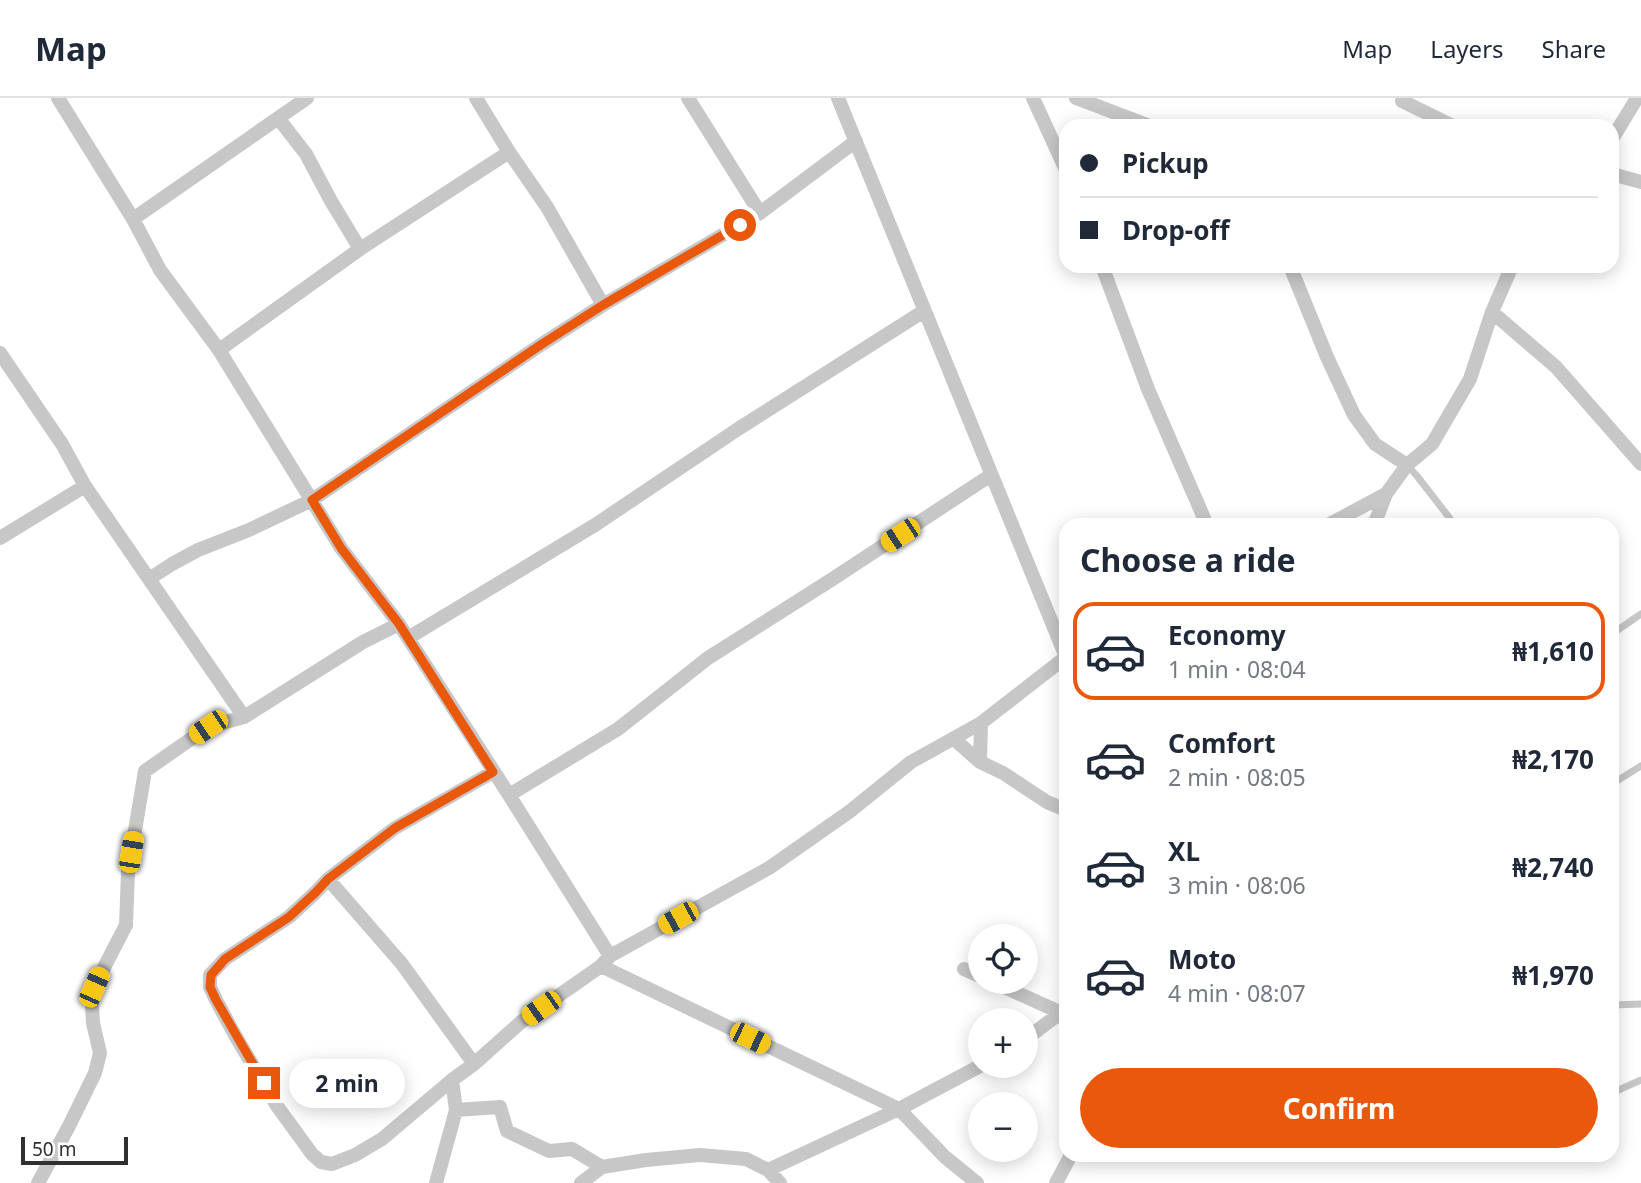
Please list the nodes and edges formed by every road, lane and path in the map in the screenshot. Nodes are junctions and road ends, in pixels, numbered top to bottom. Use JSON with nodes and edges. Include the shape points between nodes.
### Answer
{"nodes":[{"id":1,"x":58,"y":98,"type":"edge"},
{"id":2,"x":307,"y":98,"type":"edge"},
{"id":3,"x":476,"y":98,"type":"edge"},
{"id":4,"x":688,"y":98,"type":"edge"},
{"id":5,"x":838,"y":98,"type":"edge"},
{"id":6,"x":1033,"y":98,"type":"edge"},
{"id":7,"x":1076,"y":98,"type":"edge"},
{"id":8,"x":1637,"y":98,"type":"edge"},
{"id":9,"x":1402,"y":101,"type":"dead end"},
{"id":10,"x":278,"y":118,"type":"junction"},
{"id":11,"x":1132,"y":119,"type":"edge"},
{"id":12,"x":1439,"y":119,"type":"edge"},
{"id":13,"x":1619,"y":128,"type":"edge"},
{"id":14,"x":856,"y":141,"type":"junction"},
{"id":15,"x":509,"y":152,"type":"junction"},
{"id":16,"x":1059,"y":155,"type":"edge"},
{"id":17,"x":1619,"y":176,"type":"edge"},
{"id":18,"x":1641,"y":181,"type":"edge"},
{"id":19,"x":760,"y":213,"type":"junction"},
{"id":20,"x":133,"y":219,"type":"junction"},
{"id":21,"x":360,"y":249,"type":"junction"},
{"id":22,"x":1105,"y":273,"type":"edge"},
{"id":23,"x":1293,"y":273,"type":"edge"},
{"id":24,"x":1509,"y":273,"type":"edge"},
{"id":25,"x":603,"y":305,"type":"junction"},
{"id":26,"x":924,"y":311,"type":"junction"},
{"id":27,"x":1492,"y":312,"type":"junction"},
{"id":28,"x":219,"y":350,"type":"junction"},
{"id":29,"x":0,"y":354,"type":"edge"},
{"id":30,"x":1641,"y":464,"type":"edge"},
{"id":31,"x":1407,"y":465,"type":"junction"},
{"id":32,"x":991,"y":475,"type":"junction"},
{"id":33,"x":85,"y":486,"type":"junction"},
{"id":34,"x":1386,"y":494,"type":"junction"},
{"id":35,"x":312,"y":500,"type":"junction"},
{"id":36,"x":1205,"y":518,"type":"edge"},
{"id":37,"x":1341,"y":518,"type":"edge"},
{"id":38,"x":1377,"y":518,"type":"edge"},
{"id":39,"x":1450,"y":518,"type":"edge"},
{"id":40,"x":0,"y":538,"type":"edge"},
{"id":41,"x":149,"y":579,"type":"junction"},
{"id":42,"x":1641,"y":614,"type":"edge"},
{"id":43,"x":399,"y":624,"type":"junction"},
{"id":44,"x":1619,"y":629,"type":"edge"},
{"id":45,"x":408,"y":638,"type":"junction"},
{"id":46,"x":1059,"y":640,"type":"edge"},
{"id":47,"x":1059,"y":662,"type":"edge"},
{"id":48,"x":244,"y":717,"type":"junction"},
{"id":49,"x":981,"y":723,"type":"junction"},
{"id":50,"x":954,"y":739,"type":"junction"},
{"id":51,"x":980,"y":762,"type":"junction"},
{"id":52,"x":1641,"y":766,"type":"edge"},
{"id":53,"x":493,"y":772,"type":"junction"},
{"id":54,"x":1619,"y":780,"type":"edge"},
{"id":55,"x":509,"y":794,"type":"junction"},
{"id":56,"x":1059,"y":807,"type":"edge"},
{"id":57,"x":328,"y":879,"type":"junction"},
{"id":58,"x":605,"y":961,"type":"junction"},
{"id":59,"x":964,"y":969,"type":"dead end"},
{"id":60,"x":968,"y":971,"type":"edge"},
{"id":61,"x":1020,"y":994,"type":"edge"},
{"id":62,"x":1641,"y":1004,"type":"edge"},
{"id":63,"x":1619,"y":1005,"type":"edge"},
{"id":64,"x":1059,"y":1012,"type":"edge"},
{"id":65,"x":1059,"y":1016,"type":"edge"},
{"id":66,"x":1038,"y":1030,"type":"edge"},
{"id":67,"x":474,"y":1064,"type":"junction"},
{"id":68,"x":968,"y":1072,"type":"edge"},
{"id":69,"x":452,"y":1080,"type":"junction"},
{"id":70,"x":1641,"y":1080,"type":"edge"},
{"id":71,"x":1619,"y":1090,"type":"edge"},
{"id":72,"x":899,"y":1109,"type":"junction"},
{"id":73,"x":456,"y":1110,"type":"junction"},
{"id":74,"x":1067,"y":1162,"type":"edge"},
{"id":75,"x":602,"y":1167,"type":"junction"},
{"id":76,"x":768,"y":1170,"type":"junction"},
{"id":77,"x":38,"y":1183,"type":"edge"},
{"id":78,"x":436,"y":1183,"type":"edge"},
{"id":79,"x":581,"y":1183,"type":"edge"},
{"id":80,"x":780,"y":1183,"type":"edge"},
{"id":81,"x":977,"y":1183,"type":"edge"},
{"id":82,"x":1056,"y":1183,"type":"edge"}],
"edges":[{"from":1,"to":20,"type":"street"},
{"from":2,"to":10,"type":"street"},
{"from":3,"to":15,"type":"street"},
{"from":4,"to":19,"type":"street"},
{"from":5,"to":14,"type":"street"},
{"from":6,"to":16,"type":"street"},
{"from":7,"to":11,"type":"street"},
{"from":8,"to":13,"type":"street"},
{"from":9,"to":12,"type":"street"},
{"from":10,"to":20,"type":"street"},
{"from":10,"to":21,"type":"street","via":[[306,154]]},
{"from":14,"to":19,"type":"street"},
{"from":14,"to":26,"type":"street"},
{"from":15,"to":21,"type":"street"},
{"from":15,"to":25,"type":"street","via":[[547,207]]},
{"from":17,"to":18,"type":"street"},
{"from":19,"to":25,"type":"street"},
{"from":20,"to":28,"type":"street","via":[[160,270]]},
{"from":21,"to":28,"type":"street"},
{"from":22,"to":36,"type":"street","via":[[1148,389]]},
{"from":23,"to":31,"type":"street","via":[[1354,415],[1375,444]]},
{"from":24,"to":27,"type":"street"},
{"from":25,"to":35,"type":"street"},
{"from":26,"to":32,"type":"street"},
{"from":26,"to":45,"type":"street","via":[[595,525]]},
{"from":27,"to":30,"type":"street","via":[[1556,367]]},
{"from":27,"to":31,"type":"street","via":[[1470,379],[1432,444]]},
{"from":28,"to":35,"type":"street"},
{"from":29,"to":33,"type":"street"},
{"from":31,"to":34,"type":"street"},
{"from":31,"to":39,"type":"lane"},
{"from":32,"to":46,"type":"street"},
{"from":32,"to":55,"type":"street","via":[[708,658],[618,729]]},
{"from":33,"to":40,"type":"street"},
{"from":33,"to":41,"type":"street"},
{"from":34,"to":37,"type":"street"},
{"from":34,"to":38,"type":"street"},
{"from":35,"to":41,"type":"street","via":[[198,550]]},
{"from":35,"to":43,"type":"street","via":[[341,548]]},
{"from":41,"to":48,"type":"street"},
{"from":42,"to":44,"type":"lane"},
{"from":43,"to":45,"type":"street"},
{"from":43,"to":48,"type":"street"},
{"from":45,"to":53,"type":"street"},
{"from":47,"to":49,"type":"street"},
{"from":48,"to":77,"type":"street","via":[[208,727],[145,771],[128,872],[126,925],[94,987],[93,1023],[100,1053],[95,1073]]},
{"from":49,"to":50,"type":"street"},
{"from":49,"to":51,"type":"street"},
{"from":50,"to":51,"type":"street"},
{"from":50,"to":58,"type":"street","via":[[911,762],[769,868]]},
{"from":51,"to":56,"type":"street"},
{"from":52,"to":54,"type":"lane"},
{"from":53,"to":55,"type":"street"},
{"from":53,"to":57,"type":"street","via":[[395,828]]},
{"from":55,"to":58,"type":"street"},
{"from":57,"to":67,"type":"street","via":[[402,964]]},
{"from":57,"to":69,"type":"street","via":[[289,917],[225,959],[211,975],[216,1000],[277,1106],[312,1154],[321,1163],[332,1164],[382,1139]]},
{"from":58,"to":67,"type":"street","via":[[521,1022]]},
{"from":58,"to":72,"type":"street"},
{"from":59,"to":60,"type":"street"},
{"from":61,"to":64,"type":"street"},
{"from":62,"to":63,"type":"lane"},
{"from":65,"to":66,"type":"street"},
{"from":67,"to":69,"type":"street"},
{"from":68,"to":72,"type":"street"},
{"from":69,"to":73,"type":"street"},
{"from":70,"to":71,"type":"lane"},
{"from":72,"to":76,"type":"street"},
{"from":72,"to":81,"type":"street"},
{"from":73,"to":75,"type":"street","via":[[500,1107],[507,1131],[549,1151],[572,1149]]},
{"from":73,"to":78,"type":"street"},
{"from":74,"to":82,"type":"street"},
{"from":75,"to":76,"type":"street","via":[[700,1155],[746,1159]]},
{"from":75,"to":79,"type":"street"},
{"from":76,"to":80,"type":"street"}]}
